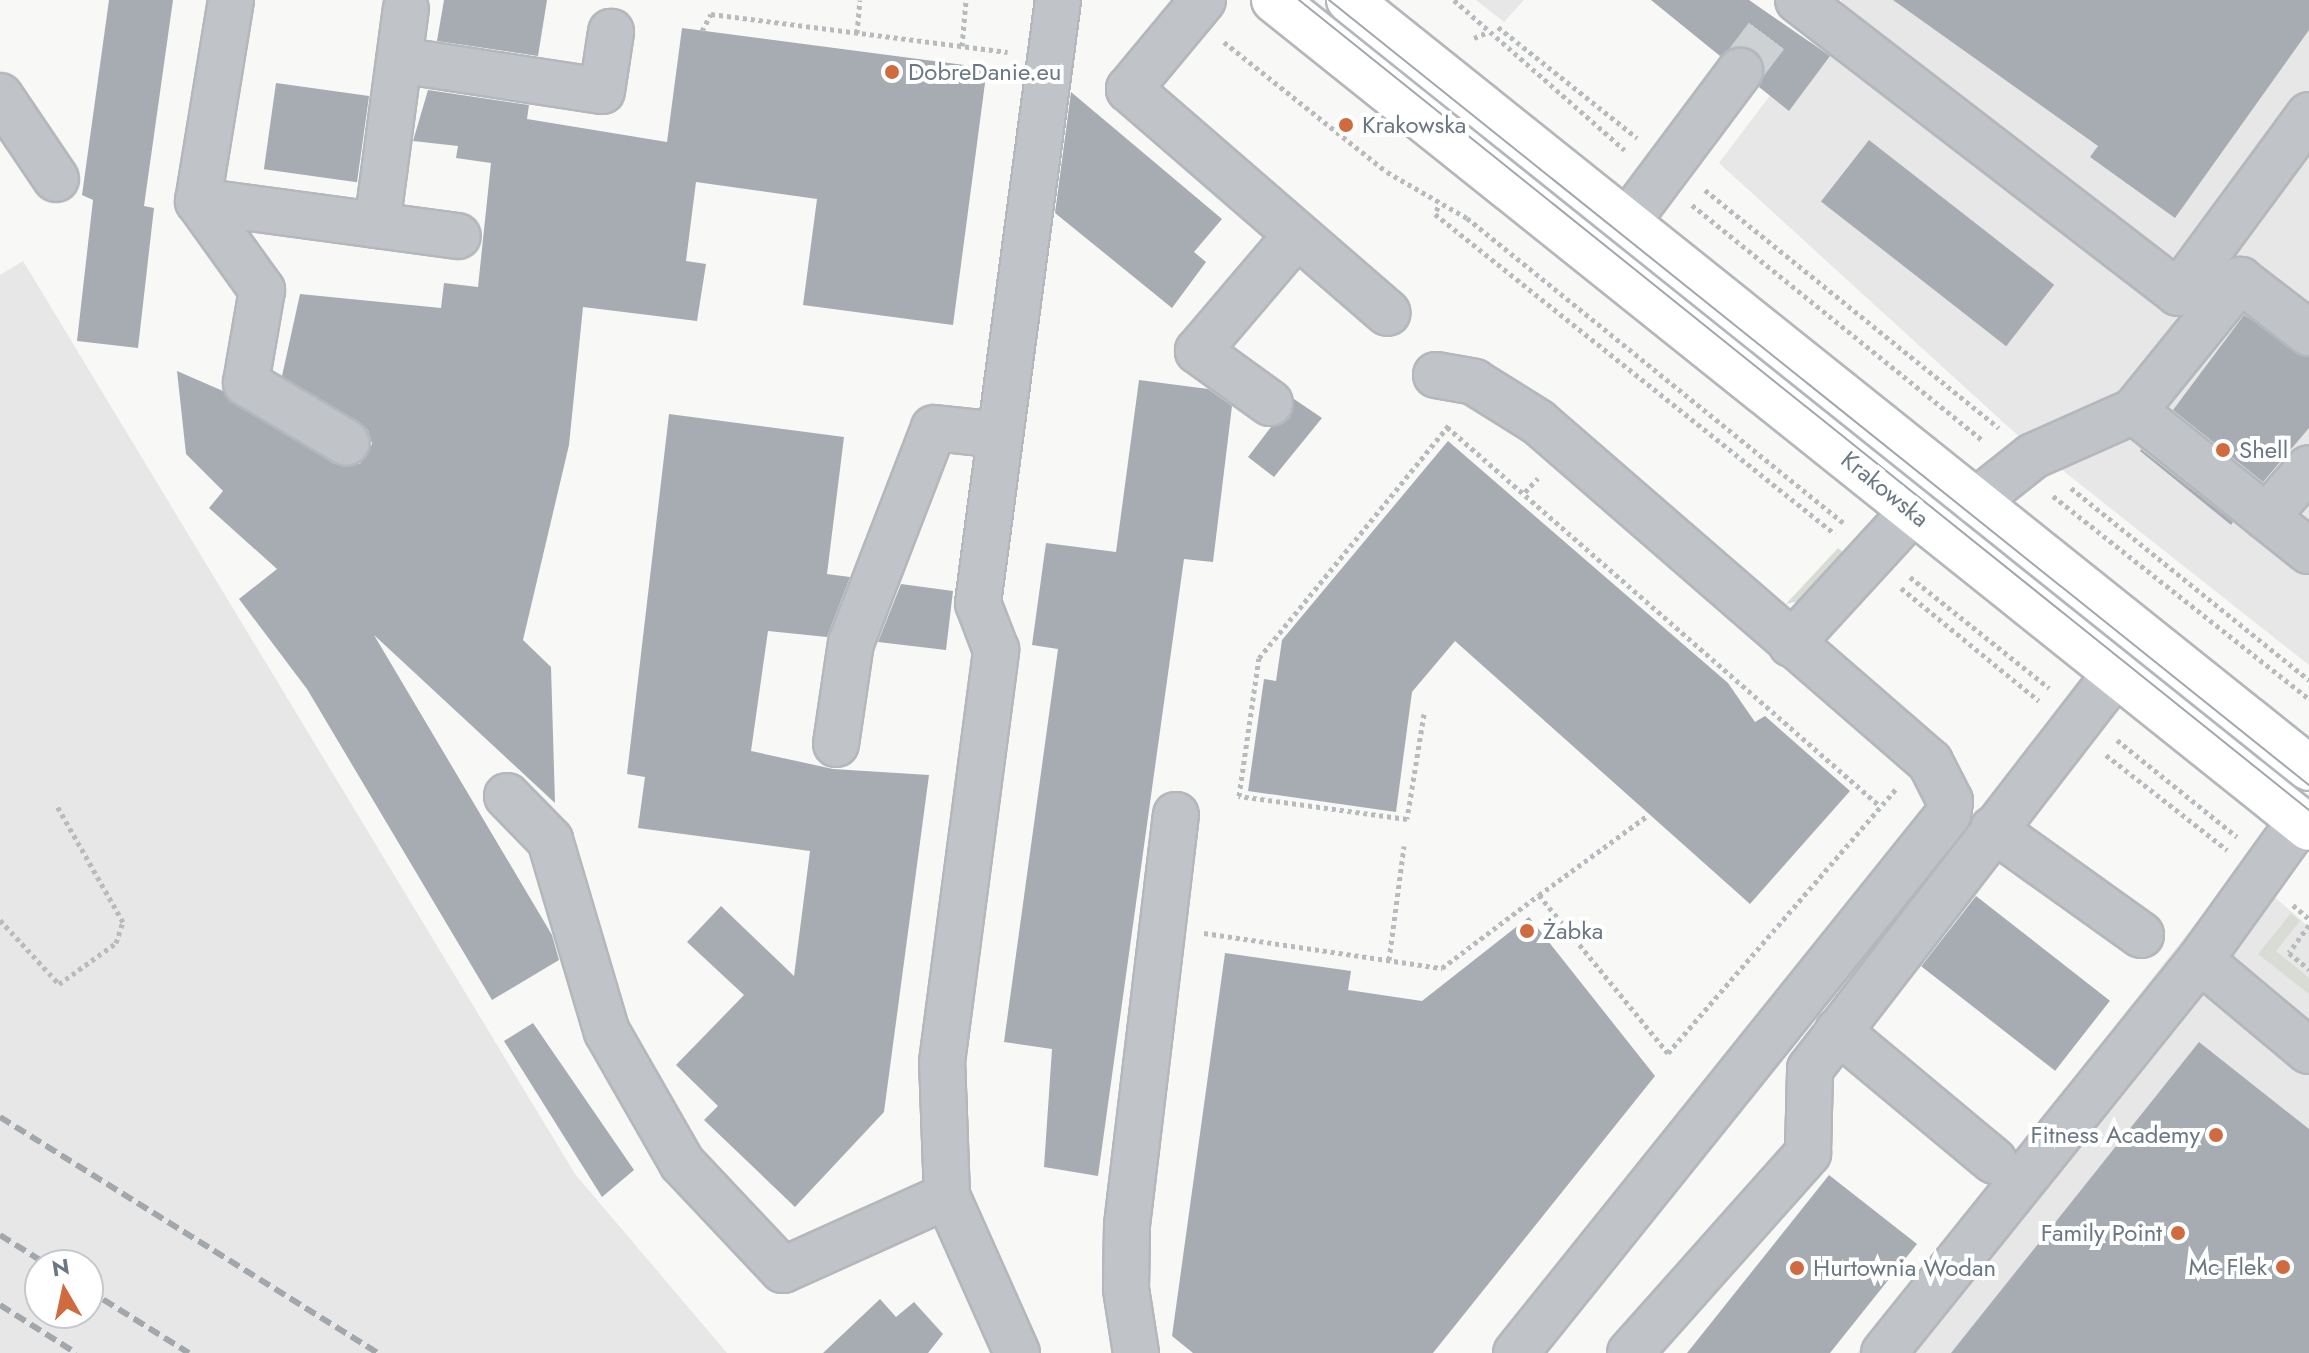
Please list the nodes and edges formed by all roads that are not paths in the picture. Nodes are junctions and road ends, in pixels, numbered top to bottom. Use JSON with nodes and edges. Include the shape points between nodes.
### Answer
{"nodes":[{"id":1,"x":231,"y":0,"type":"edge"},
{"id":2,"x":1058,"y":0,"type":"edge"},
{"id":3,"x":1274,"y":0,"type":"edge"},
{"id":4,"x":1349,"y":0,"type":"edge"},
{"id":5,"x":1791,"y":7,"type":"edge"},
{"id":6,"x":406,"y":9,"type":"dead end"},
{"id":7,"x":1207,"y":16,"type":"edge"},
{"id":8,"x":611,"y":32,"type":"dead end"},
{"id":9,"x":399,"y":60,"type":"junction"},
{"id":10,"x":1740,"y":71,"type":"tunnel mouth"},
{"id":11,"x":0,"y":96,"type":"edge"},
{"id":12,"x":2309,"y":115,"type":"edge"},
{"id":13,"x":56,"y":179,"type":"dead end"},
{"id":14,"x":198,"y":201,"type":"junction"},
{"id":15,"x":1627,"y":222,"type":"junction"},
{"id":16,"x":377,"y":225,"type":"junction"},
{"id":17,"x":458,"y":236,"type":"dead end"},
{"id":18,"x":1296,"y":236,"type":"junction"},
{"id":19,"x":1388,"y":313,"type":"dead end"},
{"id":20,"x":2309,"y":333,"type":"edge"},
{"id":21,"x":1436,"y":375,"type":"dead end"},
{"id":22,"x":1270,"y":403,"type":"dead end"},
{"id":23,"x":2134,"y":411,"type":"junction"},
{"id":24,"x":1000,"y":435,"type":"junction"},
{"id":25,"x":347,"y":443,"type":"dead end"},
{"id":26,"x":2309,"y":468,"type":"edge"},
{"id":27,"x":1975,"y":502,"type":"junction"},
{"id":28,"x":1913,"y":511,"type":"junction"},
{"id":29,"x":2266,"y":517,"type":"junction"},
{"id":30,"x":2309,"y":551,"type":"edge"},
{"id":31,"x":1791,"y":644,"type":"junction"},
{"id":32,"x":2116,"y":673,"type":"junction"},
{"id":33,"x":836,"y":744,"type":"dead end"},
{"id":34,"x":2309,"y":768,"type":"edge"},
{"id":35,"x":507,"y":796,"type":"dead end"},
{"id":36,"x":1176,"y":815,"type":"dead end"},
{"id":37,"x":2304,"y":824,"type":"edge"},
{"id":38,"x":1993,"y":829,"type":"junction"},
{"id":39,"x":2141,"y":935,"type":"dead end"},
{"id":40,"x":2200,"y":960,"type":"junction"},
{"id":41,"x":1838,"y":1031,"type":"junction"},
{"id":42,"x":2309,"y":1051,"type":"edge"},
{"id":43,"x":1994,"y":1161,"type":"dead end"},
{"id":44,"x":947,"y":1196,"type":"junction"},
{"id":45,"x":1017,"y":1353,"type":"edge"},
{"id":46,"x":1136,"y":1353,"type":"edge"},
{"id":47,"x":1516,"y":1353,"type":"edge"},
{"id":48,"x":1630,"y":1353,"type":"edge"},
{"id":49,"x":1884,"y":1353,"type":"edge"}],
"edges":[{"from":1,"to":14,"type":"lane"},
{"from":2,"to":24,"type":"lane"},
{"from":3,"to":28,"type":"main road","name":"Krakowska"},
{"from":4,"to":15,"type":"main road","name":"Krakowska"},
{"from":5,"to":12,"type":"lane","via":[[2178,293]]},
{"from":6,"to":9,"type":"lane"},
{"from":7,"to":18,"type":"lane","via":[[1129,89]]},
{"from":8,"to":9,"type":"lane","via":[[602,91]]},
{"from":9,"to":16,"type":"lane"},
{"from":10,"to":15,"type":"lane"},
{"from":11,"to":13,"type":"lane"},
{"from":14,"to":16,"type":"lane"},
{"from":14,"to":25,"type":"lane","via":[[262,290],[246,383]]},
{"from":15,"to":27,"type":"main road","name":"Krakowska"},
{"from":16,"to":17,"type":"lane"},
{"from":18,"to":19,"type":"lane"},
{"from":18,"to":22,"type":"lane","via":[[1198,351]]},
{"from":20,"to":23,"type":"lane","via":[[2240,280]]},
{"from":21,"to":31,"type":"lane","via":[[1474,382],[1538,422]]},
{"from":23,"to":27,"type":"lane","via":[[2033,456]]},
{"from":23,"to":29,"type":"lane"},
{"from":24,"to":33,"type":"lane","via":[[934,428],[851,643]]},
{"from":24,"to":44,"type":"lane","via":[[978,603],[996,650],[942,1062]]},
{"from":26,"to":29,"type":"lane"},
{"from":27,"to":34,"type":"main road","name":"Krakowska"},
{"from":28,"to":31,"type":"lane"},
{"from":28,"to":32,"type":"main road","name":"Krakowska"},
{"from":29,"to":30,"type":"lane"},
{"from":31,"to":47,"type":"lane","via":[[1930,762],[1947,788],[1948,815]]},
{"from":32,"to":37,"type":"main road","name":"Krakowska"},
{"from":32,"to":38,"type":"lane"},
{"from":35,"to":44,"type":"lane","via":[[550,840],[607,1032],[682,1163],[783,1270]]},
{"from":36,"to":46,"type":"lane","via":[[1127,1225],[1126,1289]]},
{"from":37,"to":40,"type":"lane"},
{"from":38,"to":39,"type":"lane"},
{"from":38,"to":41,"type":"lane"},
{"from":40,"to":42,"type":"lane"},
{"from":40,"to":49,"type":"lane"},
{"from":41,"to":43,"type":"lane"},
{"from":41,"to":48,"type":"lane","via":[[1810,1069],[1808,1153]]},
{"from":44,"to":45,"type":"lane"}]}
